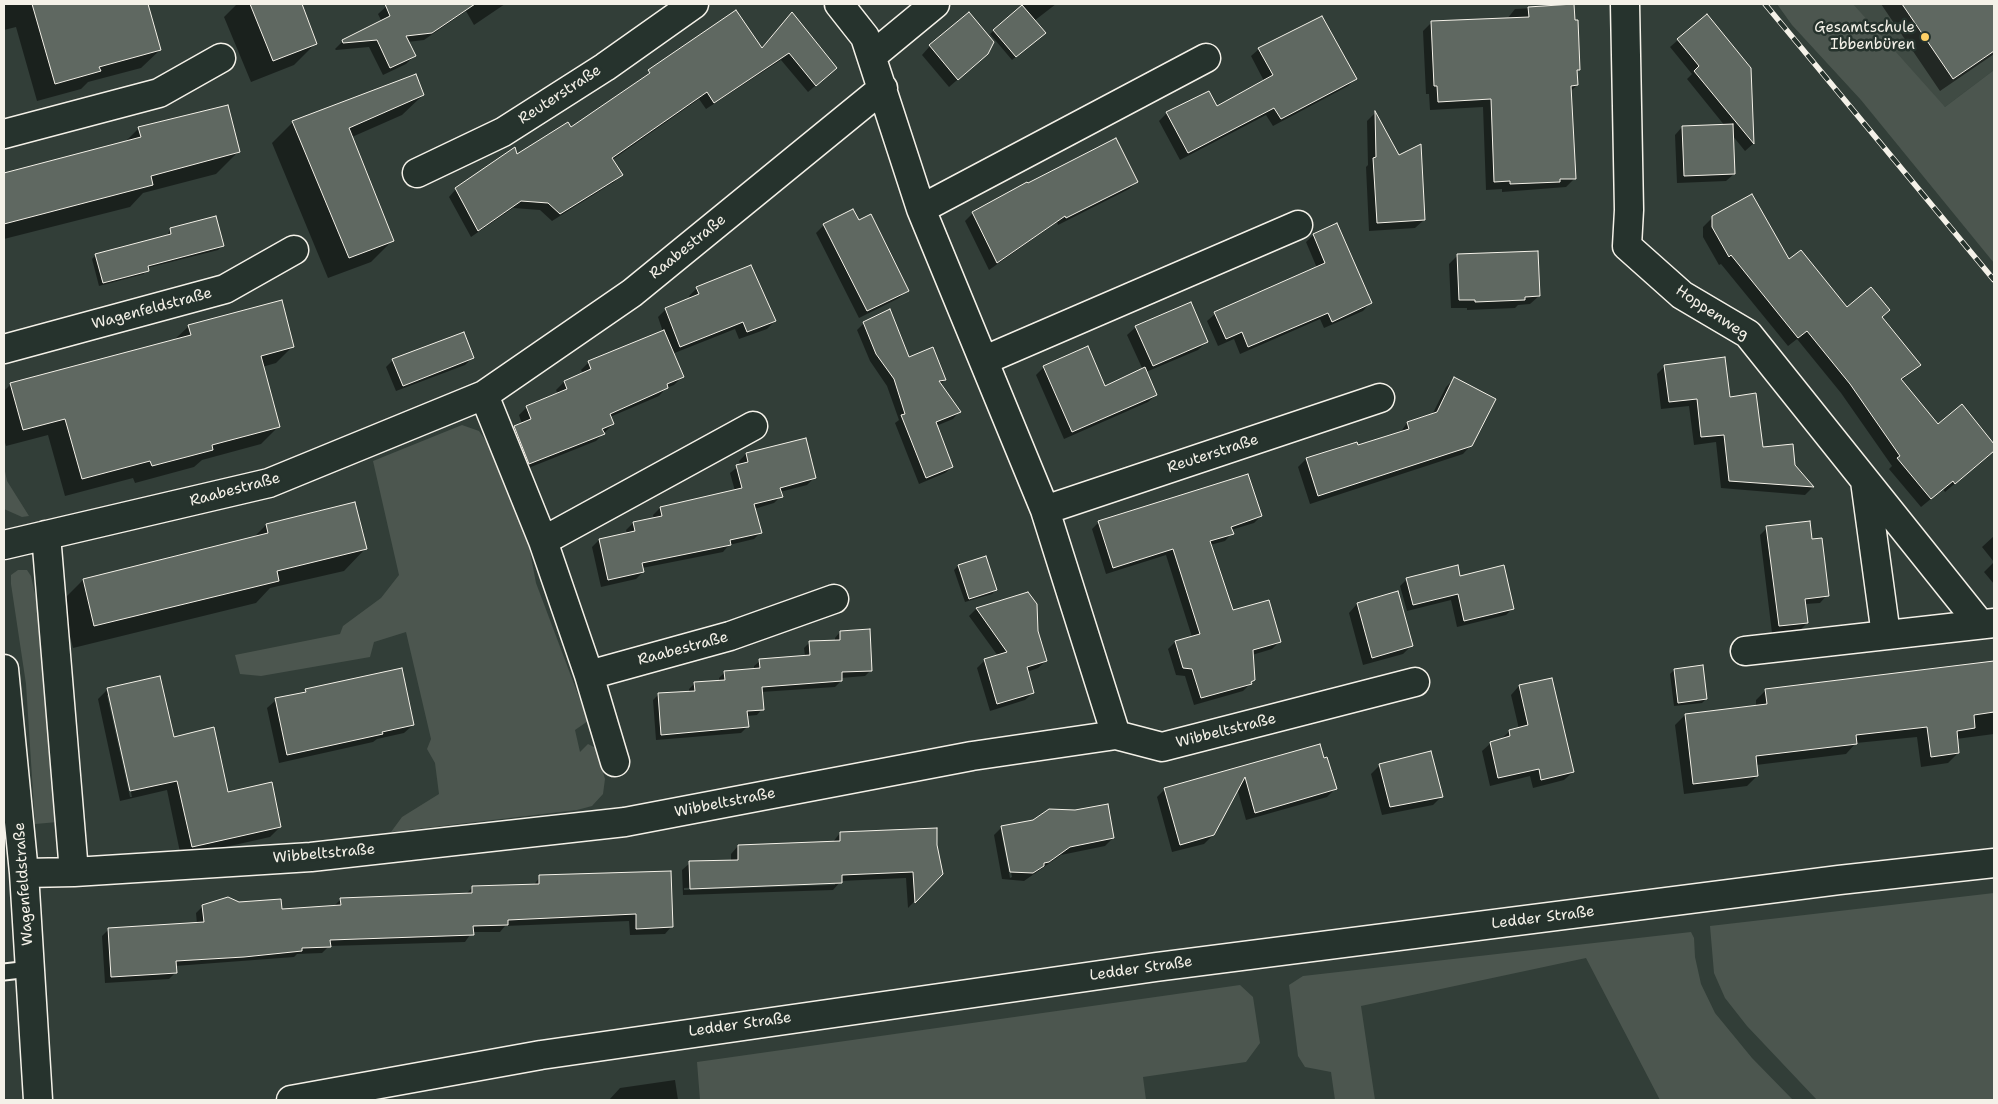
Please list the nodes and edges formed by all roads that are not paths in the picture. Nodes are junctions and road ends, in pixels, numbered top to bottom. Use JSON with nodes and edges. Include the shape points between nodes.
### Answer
{"nodes":[{"id":1,"x":694,"y":4,"type":"edge"},
{"id":2,"x":839,"y":4,"type":"edge"},
{"id":3,"x":935,"y":4,"type":"edge"},
{"id":4,"x":1625,"y":4,"type":"edge"},
{"id":5,"x":872,"y":56,"type":"junction"},
{"id":6,"x":221,"y":58,"type":"dead end"},
{"id":7,"x":1206,"y":58,"type":"dead end"},
{"id":8,"x":884,"y":88,"type":"junction"},
{"id":9,"x":4,"y":134,"type":"edge"},
{"id":10,"x":417,"y":173,"type":"dead end"},
{"id":11,"x":921,"y":209,"type":"junction"},
{"id":12,"x":1298,"y":225,"type":"dead end"},
{"id":13,"x":294,"y":250,"type":"dead end"},
{"id":14,"x":4,"y":350,"type":"edge"},
{"id":15,"x":985,"y":360,"type":"junction"},
{"id":16,"x":484,"y":395,"type":"junction"},
{"id":17,"x":1380,"y":398,"type":"dead end"},
{"id":18,"x":753,"y":426,"type":"dead end"},
{"id":19,"x":1866,"y":481,"type":"junction"},
{"id":20,"x":1045,"y":510,"type":"junction"},
{"id":21,"x":46,"y":535,"type":"junction"},
{"id":22,"x":543,"y":541,"type":"junction"},
{"id":23,"x":4,"y":545,"type":"edge"},
{"id":24,"x":834,"y":599,"type":"dead end"},
{"id":25,"x":1987,"y":623,"type":"edge"},
{"id":26,"x":1886,"y":635,"type":"junction"},
{"id":27,"x":1745,"y":651,"type":"dead end"},
{"id":28,"x":4,"y":669,"type":"edge"},
{"id":29,"x":589,"y":675,"type":"junction"},
{"id":30,"x":1415,"y":682,"type":"dead end"},
{"id":31,"x":1116,"y":735,"type":"junction"},
{"id":32,"x":615,"y":762,"type":"dead end"},
{"id":33,"x":17,"y":860,"type":"edge"},
{"id":34,"x":1994,"y":863,"type":"edge"},
{"id":35,"x":74,"y":872,"type":"junction"},
{"id":36,"x":17,"y":970,"type":"edge"},
{"id":37,"x":38,"y":1100,"type":"edge"},
{"id":38,"x":291,"y":1100,"type":"edge"}],
"edges":[{"from":1,"to":10,"type":"street","name":"Reuterstraße","via":[[503,132]]},
{"from":2,"to":5,"type":"street","via":[[865,37]]},
{"from":3,"to":5,"type":"street"},
{"from":4,"to":19,"type":"street","name":"Hoppenweg","via":[[1627,246],[1682,295],[1748,334]]},
{"from":5,"to":8,"type":"street"},
{"from":6,"to":9,"type":"street","via":[[159,93]]},
{"from":7,"to":11,"type":"street"},
{"from":8,"to":11,"type":"street"},
{"from":8,"to":16,"type":"street","name":"Raabestraße","via":[[632,293]]},
{"from":11,"to":15,"type":"street"},
{"from":12,"to":15,"type":"street"},
{"from":13,"to":14,"type":"street","name":"Wagenfeldstraße","via":[[225,288]]},
{"from":15,"to":20,"type":"street"},
{"from":16,"to":21,"type":"street","name":"Raabestraße","via":[[269,483]]},
{"from":16,"to":22,"type":"street"},
{"from":17,"to":20,"type":"street","name":"Reuterstraße"},
{"from":18,"to":22,"type":"street"},
{"from":19,"to":25,"type":"street","name":"Hoppenweg"},
{"from":19,"to":26,"type":"street"},
{"from":20,"to":31,"type":"street"},
{"from":21,"to":23,"type":"street","name":"Raabestraße"},
{"from":21,"to":35,"type":"street"},
{"from":22,"to":29,"type":"street"},
{"from":24,"to":29,"type":"street","name":"Raabestraße","via":[[730,636]]},
{"from":25,"to":26,"type":"street","name":"Hoppenweg"},
{"from":26,"to":27,"type":"street","name":"Hoppenweg"},
{"from":28,"to":33,"type":"street","name":"Wagenfeldstraße"},
{"from":29,"to":32,"type":"street"},
{"from":30,"to":31,"type":"street","name":"Wibbeltstraße","via":[[1162,747]]},
{"from":31,"to":35,"type":"street","name":"Wibbeltstraße","via":[[972,756],[625,822],[311,857]]},
{"from":33,"to":35,"type":"street","name":"Wibbeltstraße"},
{"from":33,"to":36,"type":"street","name":"Wagenfeldstraße"},
{"from":34,"to":38,"type":"street","name":"Ledder Straße","via":[[1263,952],[724,1027],[541,1055]]},
{"from":36,"to":37,"type":"street","name":"Wagenfeldstraße"}]}
